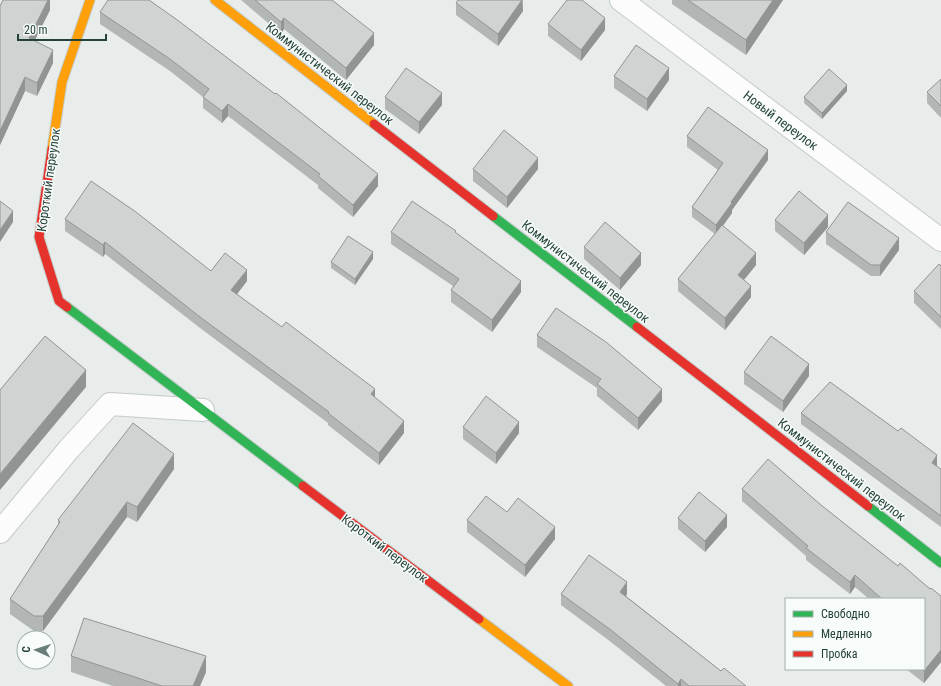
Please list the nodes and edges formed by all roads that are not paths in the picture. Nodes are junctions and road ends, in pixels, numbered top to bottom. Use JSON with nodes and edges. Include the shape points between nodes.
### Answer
{"nodes":[{"id":1,"x":90,"y":0,"type":"edge"},
{"id":2,"x":215,"y":0,"type":"edge"},
{"id":3,"x":621,"y":0,"type":"edge"},
{"id":4,"x":941,"y":240,"type":"edge"},
{"id":5,"x":203,"y":410,"type":"junction"},
{"id":6,"x":0,"y":532,"type":"edge"},
{"id":7,"x":941,"y":562,"type":"edge"},
{"id":8,"x":568,"y":686,"type":"edge"}],
"edges":[{"from":1,"to":5,"type":"street","name":"Короткий переулок","via":[[62,82],[39,238],[59,301]]},
{"from":2,"to":7,"type":"street","name":"Коммунистический переулок"},
{"from":3,"to":4,"type":"street","name":"Новый переулок"},
{"from":5,"to":6,"type":"street","via":[[110,404]]},
{"from":5,"to":8,"type":"street","name":"Короткий переулок"}]}
